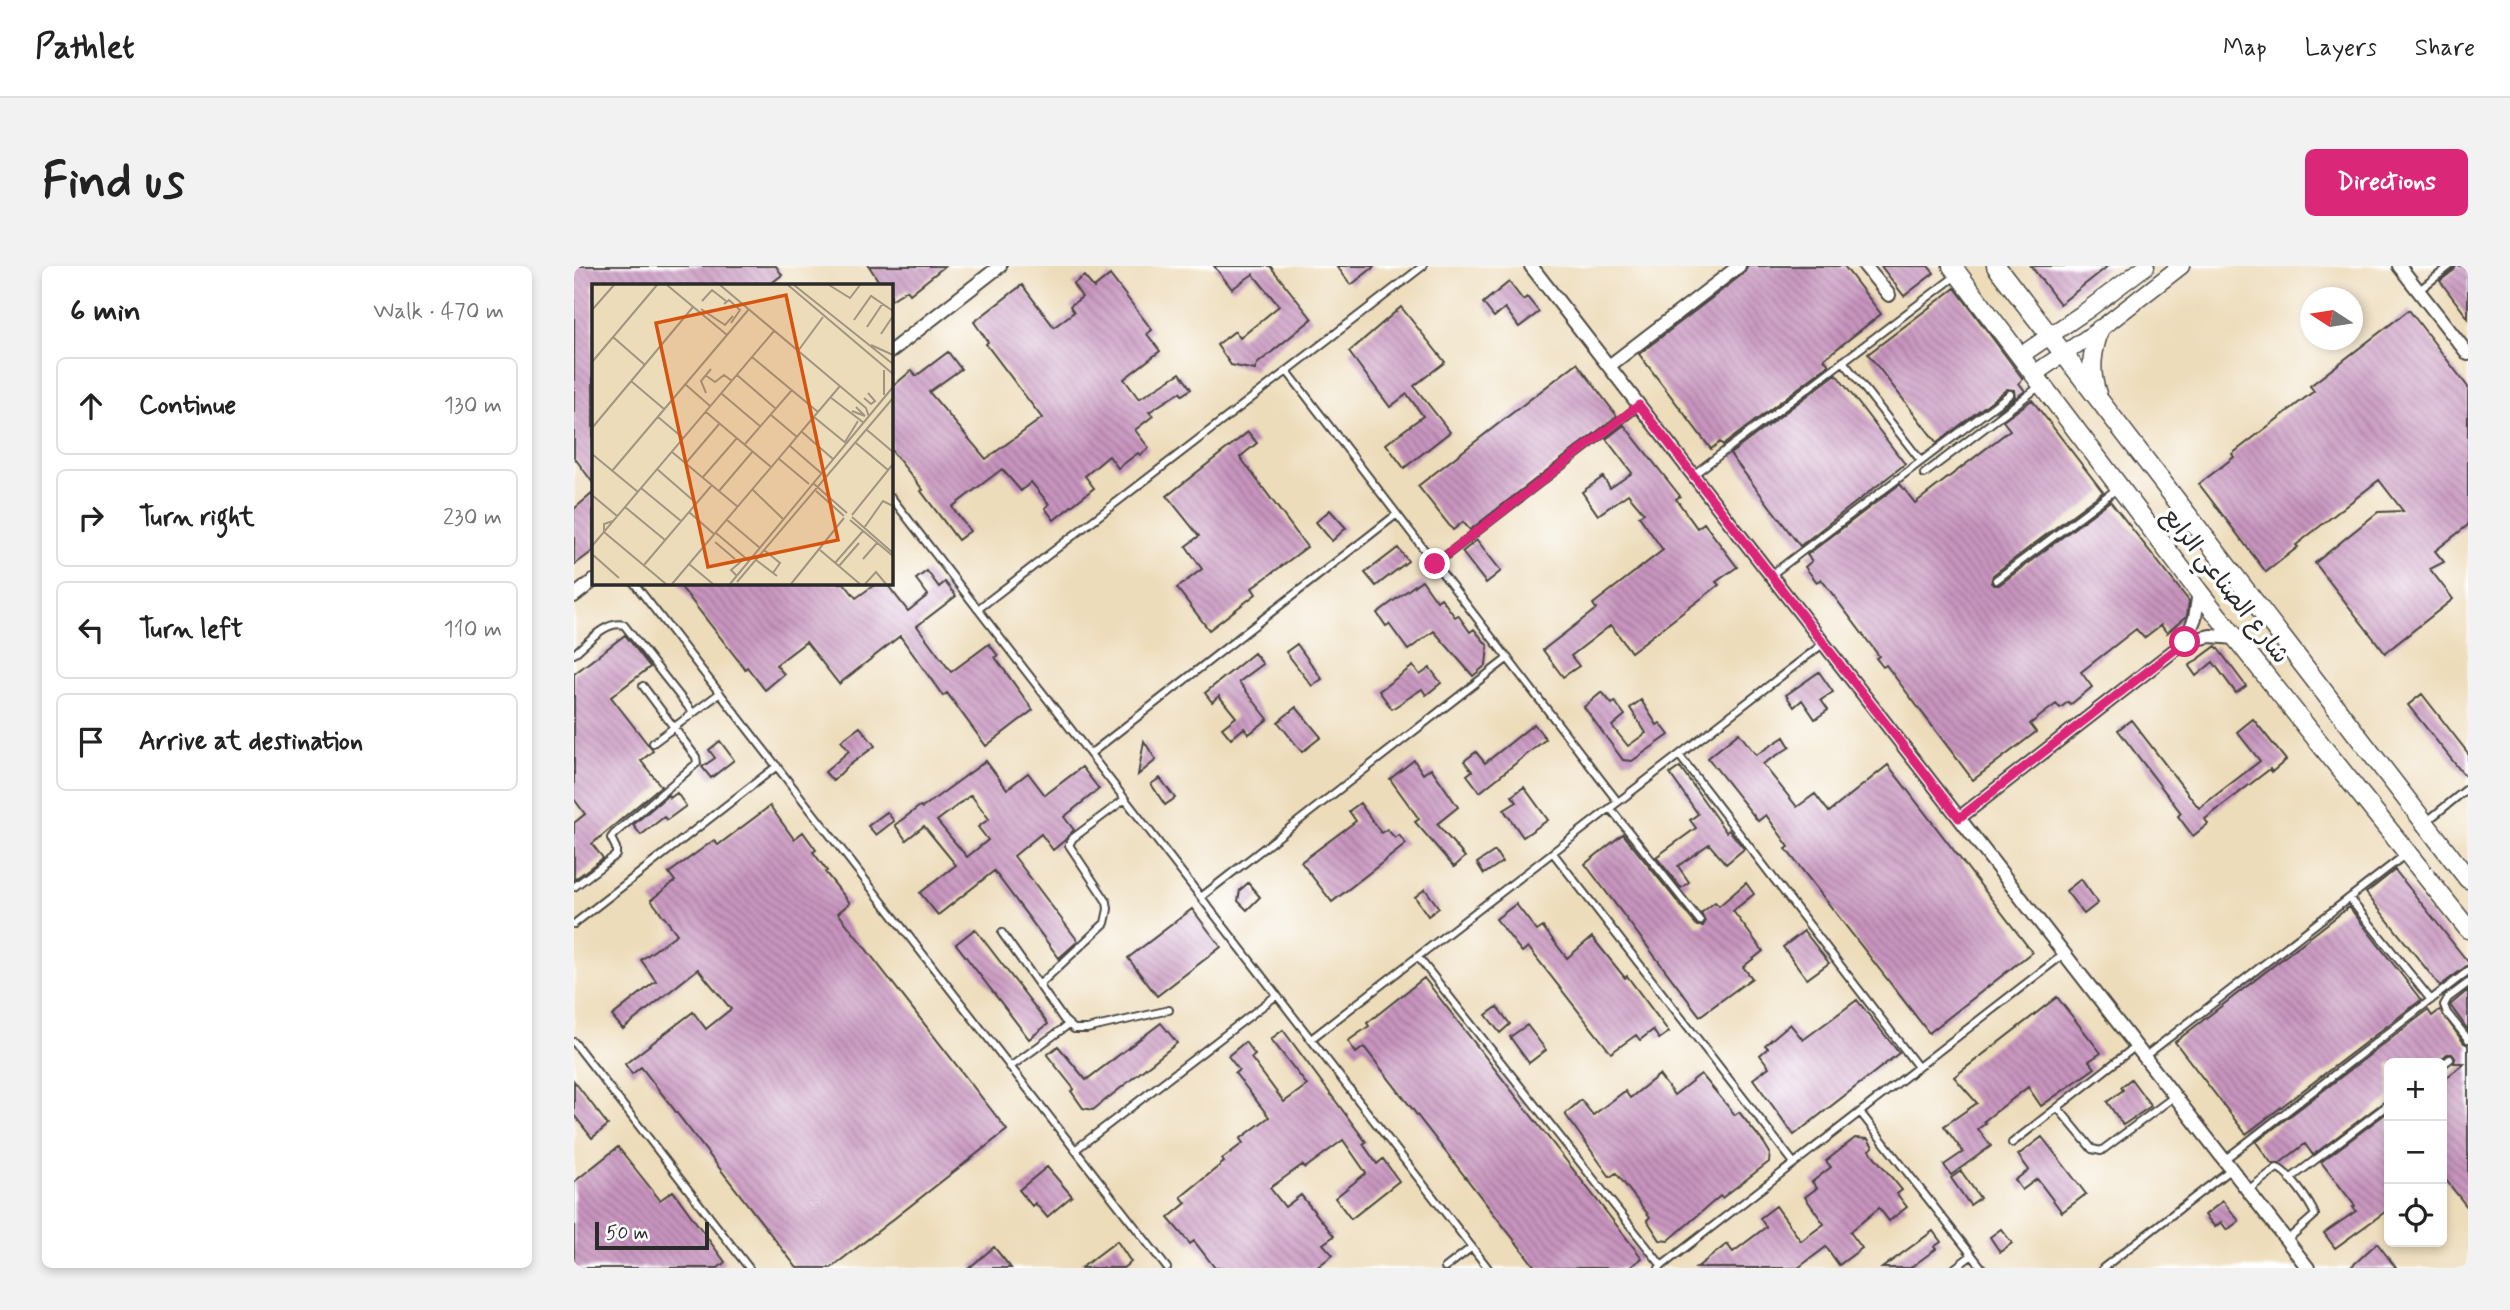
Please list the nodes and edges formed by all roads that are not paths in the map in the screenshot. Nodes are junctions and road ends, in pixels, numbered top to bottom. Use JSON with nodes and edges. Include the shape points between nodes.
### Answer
{"nodes":[{"id":1,"x":1000,"y":266,"type":"edge"},
{"id":2,"x":1423,"y":266,"type":"edge"},
{"id":3,"x":1531,"y":266,"type":"edge"},
{"id":4,"x":1739,"y":266,"type":"edge"},
{"id":5,"x":1865,"y":266,"type":"edge"},
{"id":6,"x":1996,"y":266,"type":"edge"},
{"id":7,"x":2146,"y":266,"type":"edge"},
{"id":8,"x":2181,"y":266,"type":"edge"},
{"id":9,"x":2399,"y":266,"type":"edge"},
{"id":10,"x":2450,"y":266,"type":"edge"},
{"id":11,"x":1955,"y":270,"type":"edge"},
{"id":12,"x":2418,"y":290,"type":"junction"},
{"id":13,"x":1889,"y":295,"type":"dead end"},
{"id":14,"x":2100,"y":329,"type":"junction"},
{"id":15,"x":2049,"y":336,"type":"junction"},
{"id":16,"x":892,"y":350,"type":"edge"},
{"id":17,"x":2063,"y":354,"type":"junction"},
{"id":18,"x":2468,"y":354,"type":"edge"},
{"id":19,"x":2020,"y":356,"type":"junction"},
{"id":20,"x":1843,"y":361,"type":"junction"},
{"id":21,"x":1608,"y":366,"type":"junction"},
{"id":22,"x":1287,"y":371,"type":"junction"},
{"id":23,"x":2038,"y":379,"type":"junction"},
{"id":24,"x":2010,"y":394,"type":"dead end"},
{"id":25,"x":2100,"y":404,"type":"junction"},
{"id":26,"x":1639,"y":405,"type":"junction"},
{"id":27,"x":1921,"y":461,"type":"junction"},
{"id":28,"x":1924,"y":474,"type":"dead end"},
{"id":29,"x":1693,"y":475,"type":"junction"},
{"id":30,"x":2119,"y":487,"type":"junction"},
{"id":31,"x":892,"y":497,"type":"edge"},
{"id":32,"x":1397,"y":514,"type":"junction"},
{"id":33,"x":1435,"y":564,"type":"junction"},
{"id":34,"x":1771,"y":575,"type":"junction"},
{"id":35,"x":1996,"y":580,"type":"dead end"},
{"id":36,"x":592,"y":582,"type":"edge"},
{"id":37,"x":635,"y":584,"type":"edge"},
{"id":38,"x":2199,"y":592,"type":"junction"},
{"id":39,"x":574,"y":596,"type":"edge"},
{"id":40,"x":978,"y":609,"type":"junction"},
{"id":41,"x":2236,"y":638,"type":"junction"},
{"id":42,"x":2185,"y":642,"type":"junction"},
{"id":43,"x":1824,"y":643,"type":"junction"},
{"id":44,"x":574,"y":654,"type":"edge"},
{"id":45,"x":1508,"y":658,"type":"junction"},
{"id":46,"x":643,"y":686,"type":"dead end"},
{"id":47,"x":720,"y":693,"type":"junction"},
{"id":48,"x":693,"y":713,"type":"junction"},
{"id":49,"x":674,"y":727,"type":"junction"},
{"id":50,"x":653,"y":743,"type":"dead end"},
{"id":51,"x":1090,"y":754,"type":"junction"},
{"id":52,"x":1679,"y":755,"type":"junction"},
{"id":53,"x":777,"y":766,"type":"junction"},
{"id":54,"x":2468,"y":788,"type":"edge"},
{"id":55,"x":1125,"y":799,"type":"junction"},
{"id":56,"x":1618,"y":802,"type":"junction"},
{"id":57,"x":1610,"y":808,"type":"junction"},
{"id":58,"x":1959,"y":818,"type":"junction"},
{"id":59,"x":2424,"y":823,"type":"junction"},
{"id":60,"x":1553,"y":853,"type":"junction"},
{"id":61,"x":2407,"y":853,"type":"junction"},
{"id":62,"x":2468,"y":879,"type":"edge"},
{"id":63,"x":574,"y":887,"type":"edge"},
{"id":64,"x":1201,"y":897,"type":"junction"},
{"id":65,"x":2349,"y":898,"type":"junction"},
{"id":66,"x":1700,"y":921,"type":"dead end"},
{"id":67,"x":574,"y":924,"type":"edge"},
{"id":68,"x":2468,"y":929,"type":"edge"},
{"id":69,"x":1002,"y":933,"type":"dead end"},
{"id":70,"x":2064,"y":954,"type":"junction"},
{"id":71,"x":1418,"y":957,"type":"junction"},
{"id":72,"x":2468,"y":971,"type":"edge"},
{"id":73,"x":2468,"y":983,"type":"edge"},
{"id":74,"x":1039,"y":985,"type":"junction"},
{"id":75,"x":1277,"y":995,"type":"junction"},
{"id":76,"x":2431,"y":1000,"type":"junction"},
{"id":77,"x":1169,"y":1010,"type":"dead end"},
{"id":78,"x":1068,"y":1025,"type":"junction"},
{"id":79,"x":1311,"y":1039,"type":"junction"},
{"id":80,"x":2468,"y":1039,"type":"edge"},
{"id":81,"x":574,"y":1042,"type":"edge"},
{"id":82,"x":2140,"y":1051,"type":"junction"},
{"id":83,"x":2450,"y":1059,"type":"dead end"},
{"id":84,"x":2447,"y":1061,"type":"edge"},
{"id":85,"x":1010,"y":1067,"type":"junction"},
{"id":86,"x":1918,"y":1067,"type":"junction"},
{"id":87,"x":2175,"y":1096,"type":"junction"},
{"id":88,"x":2058,"y":1108,"type":"junction"},
{"id":89,"x":2384,"y":1108,"type":"edge"},
{"id":90,"x":1860,"y":1112,"type":"junction"},
{"id":91,"x":2012,"y":1143,"type":"dead end"},
{"id":92,"x":1075,"y":1150,"type":"junction"},
{"id":93,"x":1794,"y":1163,"type":"junction"},
{"id":94,"x":2228,"y":1164,"type":"junction"},
{"id":95,"x":2290,"y":1179,"type":"junction"},
{"id":96,"x":2248,"y":1190,"type":"junction"},
{"id":97,"x":2287,"y":1241,"type":"junction"},
{"id":98,"x":1472,"y":1247,"type":"junction"},
{"id":99,"x":1972,"y":1255,"type":"junction"},
{"id":100,"x":1661,"y":1267,"type":"edge"},
{"id":101,"x":749,"y":1268,"type":"edge"},
{"id":102,"x":1167,"y":1268,"type":"edge"},
{"id":103,"x":1445,"y":1268,"type":"edge"},
{"id":104,"x":1488,"y":1268,"type":"edge"},
{"id":105,"x":1955,"y":1268,"type":"edge"},
{"id":106,"x":1982,"y":1268,"type":"edge"},
{"id":107,"x":2103,"y":1268,"type":"edge"},
{"id":108,"x":2308,"y":1268,"type":"edge"}],
"edges":[{"from":1,"to":16,"type":"street"},
{"from":2,"to":22,"type":"lane"},
{"from":3,"to":21,"type":"street"},
{"from":4,"to":21,"type":"street"},
{"from":5,"to":13,"type":"street"},
{"from":6,"to":15,"type":"main road","name":"شارع الصناعي الرابع"},
{"from":7,"to":15,"type":"street"},
{"from":8,"to":14,"type":"street"},
{"from":9,"to":12,"type":"street"},
{"from":10,"to":12,"type":"lane"},
{"from":11,"to":19,"type":"main road","name":"شارع الصناعي الرابع"},
{"from":11,"to":20,"type":"lane"},
{"from":12,"to":18,"type":"street"},
{"from":14,"to":17,"type":"street"},
{"from":14,"to":25,"type":"main road","via":[[2092,366]]},
{"from":15,"to":17,"type":"main road","name":"شارع الصناعي الرابع"},
{"from":15,"to":19,"type":"street"},
{"from":17,"to":23,"type":"street"},
{"from":17,"to":25,"type":"main road","name":"شارع الصناعي الرابع"},
{"from":19,"to":23,"type":"main road","name":"شارع الصناعي الرابع"},
{"from":20,"to":27,"type":"lane"},
{"from":20,"to":29,"type":"lane"},
{"from":21,"to":26,"type":"street"},
{"from":22,"to":32,"type":"lane"},
{"from":22,"to":40,"type":"lane"},
{"from":23,"to":28,"type":"lane"},
{"from":23,"to":30,"type":"main road","name":"شارع الصناعي الرابع"},
{"from":24,"to":27,"type":"lane"},
{"from":25,"to":59,"type":"main road","name":"شارع الصناعي الرابع"},
{"from":26,"to":29,"type":"street"},
{"from":26,"to":33,"type":"lane"},
{"from":27,"to":34,"type":"lane"},
{"from":29,"to":34,"type":"street"},
{"from":30,"to":35,"type":"lane"},
{"from":30,"to":38,"type":"main road","name":"شارع الصناعي الرابع"},
{"from":31,"to":40,"type":"lane"},
{"from":32,"to":33,"type":"lane"},
{"from":32,"to":51,"type":"lane"},
{"from":33,"to":45,"type":"lane"},
{"from":34,"to":43,"type":"street"},
{"from":36,"to":39,"type":"street"},
{"from":37,"to":47,"type":"lane"},
{"from":38,"to":41,"type":"main road","name":"شارع الصناعي الرابع"},
{"from":38,"to":42,"type":"street"},
{"from":40,"to":51,"type":"lane"},
{"from":41,"to":42,"type":"street","via":[[2210,636]]},
{"from":41,"to":61,"type":"main road","name":"شارع الصناعي الرابع"},
{"from":42,"to":58,"type":"street"},
{"from":43,"to":52,"type":"lane"},
{"from":43,"to":58,"type":"street"},
{"from":44,"to":48,"type":"lane","via":[[609,626],[624,625]]},
{"from":45,"to":56,"type":"lane"},
{"from":45,"to":64,"type":"lane"},
{"from":46,"to":49,"type":"lane"},
{"from":47,"to":48,"type":"lane"},
{"from":47,"to":53,"type":"lane"},
{"from":48,"to":49,"type":"lane"},
{"from":49,"to":50,"type":"lane"},
{"from":49,"to":63,"type":"lane","via":[[696,757],[695,766],[614,834],[615,855]]},
{"from":51,"to":55,"type":"lane"},
{"from":52,"to":56,"type":"lane"},
{"from":52,"to":86,"type":"lane"},
{"from":53,"to":67,"type":"lane"},
{"from":53,"to":85,"type":"lane"},
{"from":54,"to":59,"type":"lane"},
{"from":55,"to":64,"type":"lane"},
{"from":55,"to":74,"type":"lane","via":[[1069,845],[1107,902],[1105,923]]},
{"from":56,"to":57,"type":"lane"},
{"from":57,"to":60,"type":"lane"},
{"from":57,"to":66,"type":"lane"},
{"from":58,"to":70,"type":"street"},
{"from":59,"to":62,"type":"main road","name":"شارع الصناعي الرابع"},
{"from":60,"to":71,"type":"lane"},
{"from":60,"to":93,"type":"lane"},
{"from":61,"to":65,"type":"lane"},
{"from":61,"to":68,"type":"main road","name":"شارع الصناعي الرابع"},
{"from":64,"to":75,"type":"lane"},
{"from":65,"to":76,"type":"lane"},
{"from":65,"to":82,"type":"lane"},
{"from":69,"to":74,"type":"lane"},
{"from":70,"to":82,"type":"street"},
{"from":70,"to":86,"type":"lane"},
{"from":71,"to":79,"type":"lane"},
{"from":71,"to":100,"type":"lane"},
{"from":72,"to":76,"type":"lane"},
{"from":73,"to":80,"type":"lane","via":[[2444,1005]]},
{"from":74,"to":78,"type":"lane"},
{"from":75,"to":79,"type":"lane"},
{"from":75,"to":92,"type":"lane"},
{"from":76,"to":94,"type":"lane"},
{"from":77,"to":78,"type":"lane","via":[[1087,1029]]},
{"from":78,"to":85,"type":"lane"},
{"from":79,"to":98,"type":"lane"},
{"from":81,"to":101,"type":"lane"},
{"from":82,"to":87,"type":"street"},
{"from":82,"to":88,"type":"lane"},
{"from":83,"to":84,"type":"lane"},
{"from":85,"to":92,"type":"lane"},
{"from":86,"to":90,"type":"lane"},
{"from":87,"to":88,"type":"lane","via":[[2101,1151],[2092,1149]]},
{"from":87,"to":94,"type":"street"},
{"from":88,"to":91,"type":"lane"},
{"from":89,"to":95,"type":"lane"},
{"from":90,"to":93,"type":"lane"},
{"from":90,"to":99,"type":"lane"},
{"from":92,"to":102,"type":"lane"},
{"from":93,"to":100,"type":"lane"},
{"from":94,"to":96,"type":"street"},
{"from":94,"to":107,"type":"lane"},
{"from":95,"to":96,"type":"lane","via":[[2277,1168]]},
{"from":95,"to":97,"type":"lane","via":[[2315,1216]]},
{"from":96,"to":97,"type":"street"},
{"from":97,"to":108,"type":"street"},
{"from":98,"to":103,"type":"lane"},
{"from":98,"to":104,"type":"lane"},
{"from":99,"to":105,"type":"lane"},
{"from":99,"to":106,"type":"lane"}]}
